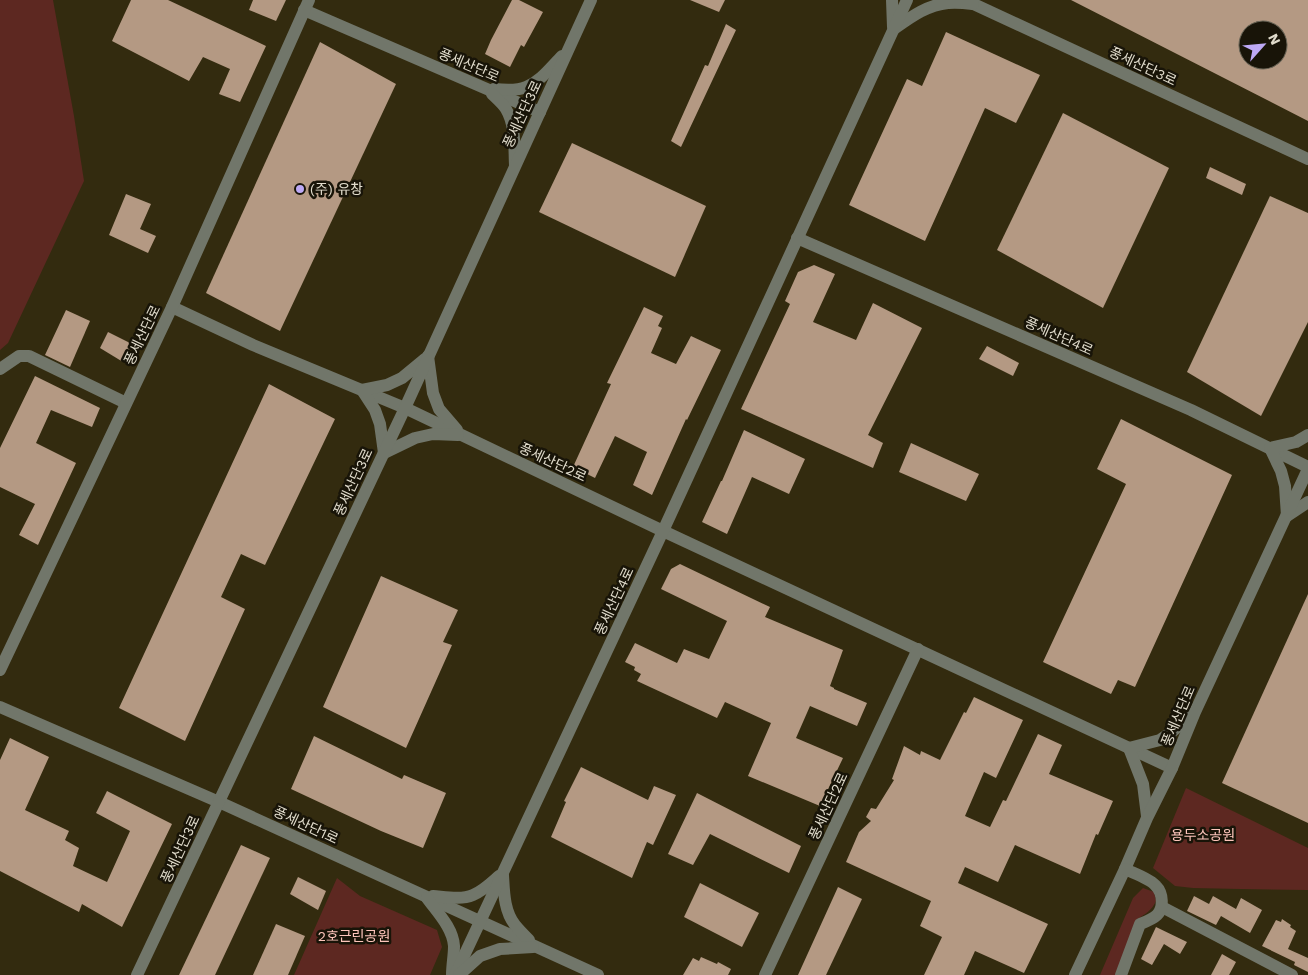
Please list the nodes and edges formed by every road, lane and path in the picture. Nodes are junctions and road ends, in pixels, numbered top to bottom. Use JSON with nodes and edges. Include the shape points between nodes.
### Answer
{"nodes":[{"id":1,"x":591,"y":0,"type":"edge"},
{"id":2,"x":892,"y":0,"type":"edge"},
{"id":3,"x":907,"y":0,"type":"edge"},
{"id":4,"x":969,"y":1,"type":"edge"},
{"id":5,"x":306,"y":5,"type":"edge"},
{"id":6,"x":893,"y":29,"type":"junction"},
{"id":7,"x":568,"y":51,"type":"junction"},
{"id":8,"x":487,"y":89,"type":"junction"},
{"id":9,"x":540,"y":112,"type":"junction"},
{"id":10,"x":1308,"y":159,"type":"edge"},
{"id":11,"x":515,"y":167,"type":"junction"},
{"id":12,"x":797,"y":238,"type":"junction"},
{"id":13,"x":172,"y":307,"type":"junction"},
{"id":14,"x":428,"y":356,"type":"junction"},
{"id":15,"x":0,"y":369,"type":"edge"},
{"id":16,"x":362,"y":390,"type":"junction"},
{"id":17,"x":126,"y":403,"type":"junction"},
{"id":18,"x":405,"y":408,"type":"junction"},
{"id":19,"x":462,"y":435,"type":"junction"},
{"id":20,"x":1308,"y":435,"type":"edge"},
{"id":21,"x":1270,"y":448,"type":"junction"},
{"id":22,"x":384,"y":453,"type":"junction"},
{"id":23,"x":1308,"y":468,"type":"edge"},
{"id":24,"x":1308,"y":502,"type":"edge"},
{"id":25,"x":1287,"y":516,"type":"junction"},
{"id":26,"x":664,"y":530,"type":"junction"},
{"id":27,"x":918,"y":649,"type":"junction"},
{"id":28,"x":0,"y":670,"type":"edge"},
{"id":29,"x":0,"y":707,"type":"edge"},
{"id":30,"x":1195,"y":712,"type":"junction"},
{"id":31,"x":1129,"y":748,"type":"junction"},
{"id":32,"x":1172,"y":768,"type":"junction"},
{"id":33,"x":219,"y":802,"type":"junction"},
{"id":34,"x":1147,"y":818,"type":"junction"},
{"id":35,"x":1125,"y":869,"type":"junction"},
{"id":36,"x":503,"y":873,"type":"junction"},
{"id":37,"x":425,"y":896,"type":"junction"},
{"id":38,"x":1162,"y":907,"type":"junction"},
{"id":39,"x":480,"y":921,"type":"junction"},
{"id":40,"x":536,"y":947,"type":"junction"},
{"id":41,"x":138,"y":975,"type":"edge"},
{"id":42,"x":453,"y":975,"type":"edge"},
{"id":43,"x":459,"y":975,"type":"edge"},
{"id":44,"x":598,"y":975,"type":"edge"},
{"id":45,"x":765,"y":975,"type":"edge"},
{"id":46,"x":1075,"y":975,"type":"edge"},
{"id":47,"x":1122,"y":975,"type":"edge"},
{"id":48,"x":1292,"y":975,"type":"edge"}],
"edges":[{"from":1,"to":7,"type":"street","name":"풍세산단3로"},
{"from":2,"to":6,"type":"street"},
{"from":3,"to":6,"type":"street","name":"풍세산단4로"},
{"from":4,"to":6,"type":"street","via":[[931,6]]},
{"from":4,"to":10,"type":"street","name":"풍세산단3로"},
{"from":5,"to":8,"type":"street","name":"풍세산단로"},
{"from":5,"to":13,"type":"street","name":"풍세산단로"},
{"from":6,"to":12,"type":"street","name":"풍세산단4로"},
{"from":7,"to":8,"type":"street","via":[[525,88]]},
{"from":7,"to":9,"type":"street","name":"풍세산단3로"},
{"from":8,"to":9,"type":"street","name":"풍세산단로"},
{"from":8,"to":11,"type":"street","via":[[511,119]]},
{"from":9,"to":11,"type":"street","name":"풍세산단3로"},
{"from":11,"to":14,"type":"street","name":"풍세산단3로"},
{"from":12,"to":21,"type":"street","name":"풍세산단4로","via":[[1191,410]]},
{"from":12,"to":26,"type":"street","name":"풍세산단4로"},
{"from":13,"to":16,"type":"street","name":"풍세산단2로"},
{"from":13,"to":17,"type":"street","name":"풍세산단로"},
{"from":14,"to":16,"type":"street","via":[[402,378]]},
{"from":14,"to":18,"type":"street","name":"풍세산단3로"},
{"from":14,"to":19,"type":"street","via":[[433,393],[439,409]]},
{"from":15,"to":17,"type":"street","via":[[19,356],[29,356]]},
{"from":16,"to":18,"type":"street","name":"풍세산단2로"},
{"from":16,"to":22,"type":"street","via":[[380,424]]},
{"from":17,"to":28,"type":"street","name":"풍세산단로"},
{"from":18,"to":19,"type":"street","name":"풍세산단2로"},
{"from":18,"to":22,"type":"street","name":"풍세산단3로"},
{"from":19,"to":22,"type":"street","via":[[433,434],[415,438]]},
{"from":19,"to":26,"type":"street","name":"풍세산단2로"},
{"from":20,"to":21,"type":"street","via":[[1296,442]]},
{"from":21,"to":23,"type":"street","name":"풍세산단4로"},
{"from":21,"to":25,"type":"street","via":[[1285,486]]},
{"from":22,"to":33,"type":"street","name":"풍세산단3로"},
{"from":23,"to":25,"type":"street","name":"풍세산단로"},
{"from":24,"to":25,"type":"street"},
{"from":25,"to":30,"type":"street","name":"풍세산단로"},
{"from":26,"to":27,"type":"street","name":"풍세산단2로"},
{"from":26,"to":36,"type":"street","name":"풍세산단4로"},
{"from":27,"to":31,"type":"street","name":"풍세산단2로"},
{"from":27,"to":45,"type":"street","name":"풍세산단2로"},
{"from":29,"to":33,"type":"street","name":"풍세산단1로"},
{"from":30,"to":31,"type":"street","via":[[1160,740]]},
{"from":30,"to":32,"type":"street","name":"풍세산단로"},
{"from":31,"to":32,"type":"street","name":"풍세산단2로"},
{"from":31,"to":34,"type":"street","via":[[1144,784]]},
{"from":32,"to":34,"type":"street","name":"풍세산단로"},
{"from":33,"to":37,"type":"street","name":"풍세산단1로"},
{"from":33,"to":41,"type":"street","name":"풍세산단3로"},
{"from":34,"to":35,"type":"street","name":"풍세산단로"},
{"from":35,"to":38,"type":"street","via":[[1156,886]]},
{"from":35,"to":46,"type":"street","name":"풍세산단로"},
{"from":36,"to":37,"type":"street","via":[[471,896]]},
{"from":36,"to":39,"type":"street","name":"풍세산단4로"},
{"from":36,"to":40,"type":"street","via":[[508,912],[514,925]]},
{"from":37,"to":39,"type":"street","name":"풍세산단1로"},
{"from":37,"to":42,"type":"street","via":[[451,934]]},
{"from":38,"to":47,"type":"street","via":[[1157,915],[1140,924]]},
{"from":38,"to":48,"type":"street"},
{"from":39,"to":40,"type":"street","name":"풍세산단1로"},
{"from":39,"to":42,"type":"street","name":"풍세산단4로"},
{"from":40,"to":43,"type":"street","via":[[500,949],[480,956]]},
{"from":40,"to":44,"type":"street","name":"풍세산단1로"}]}
